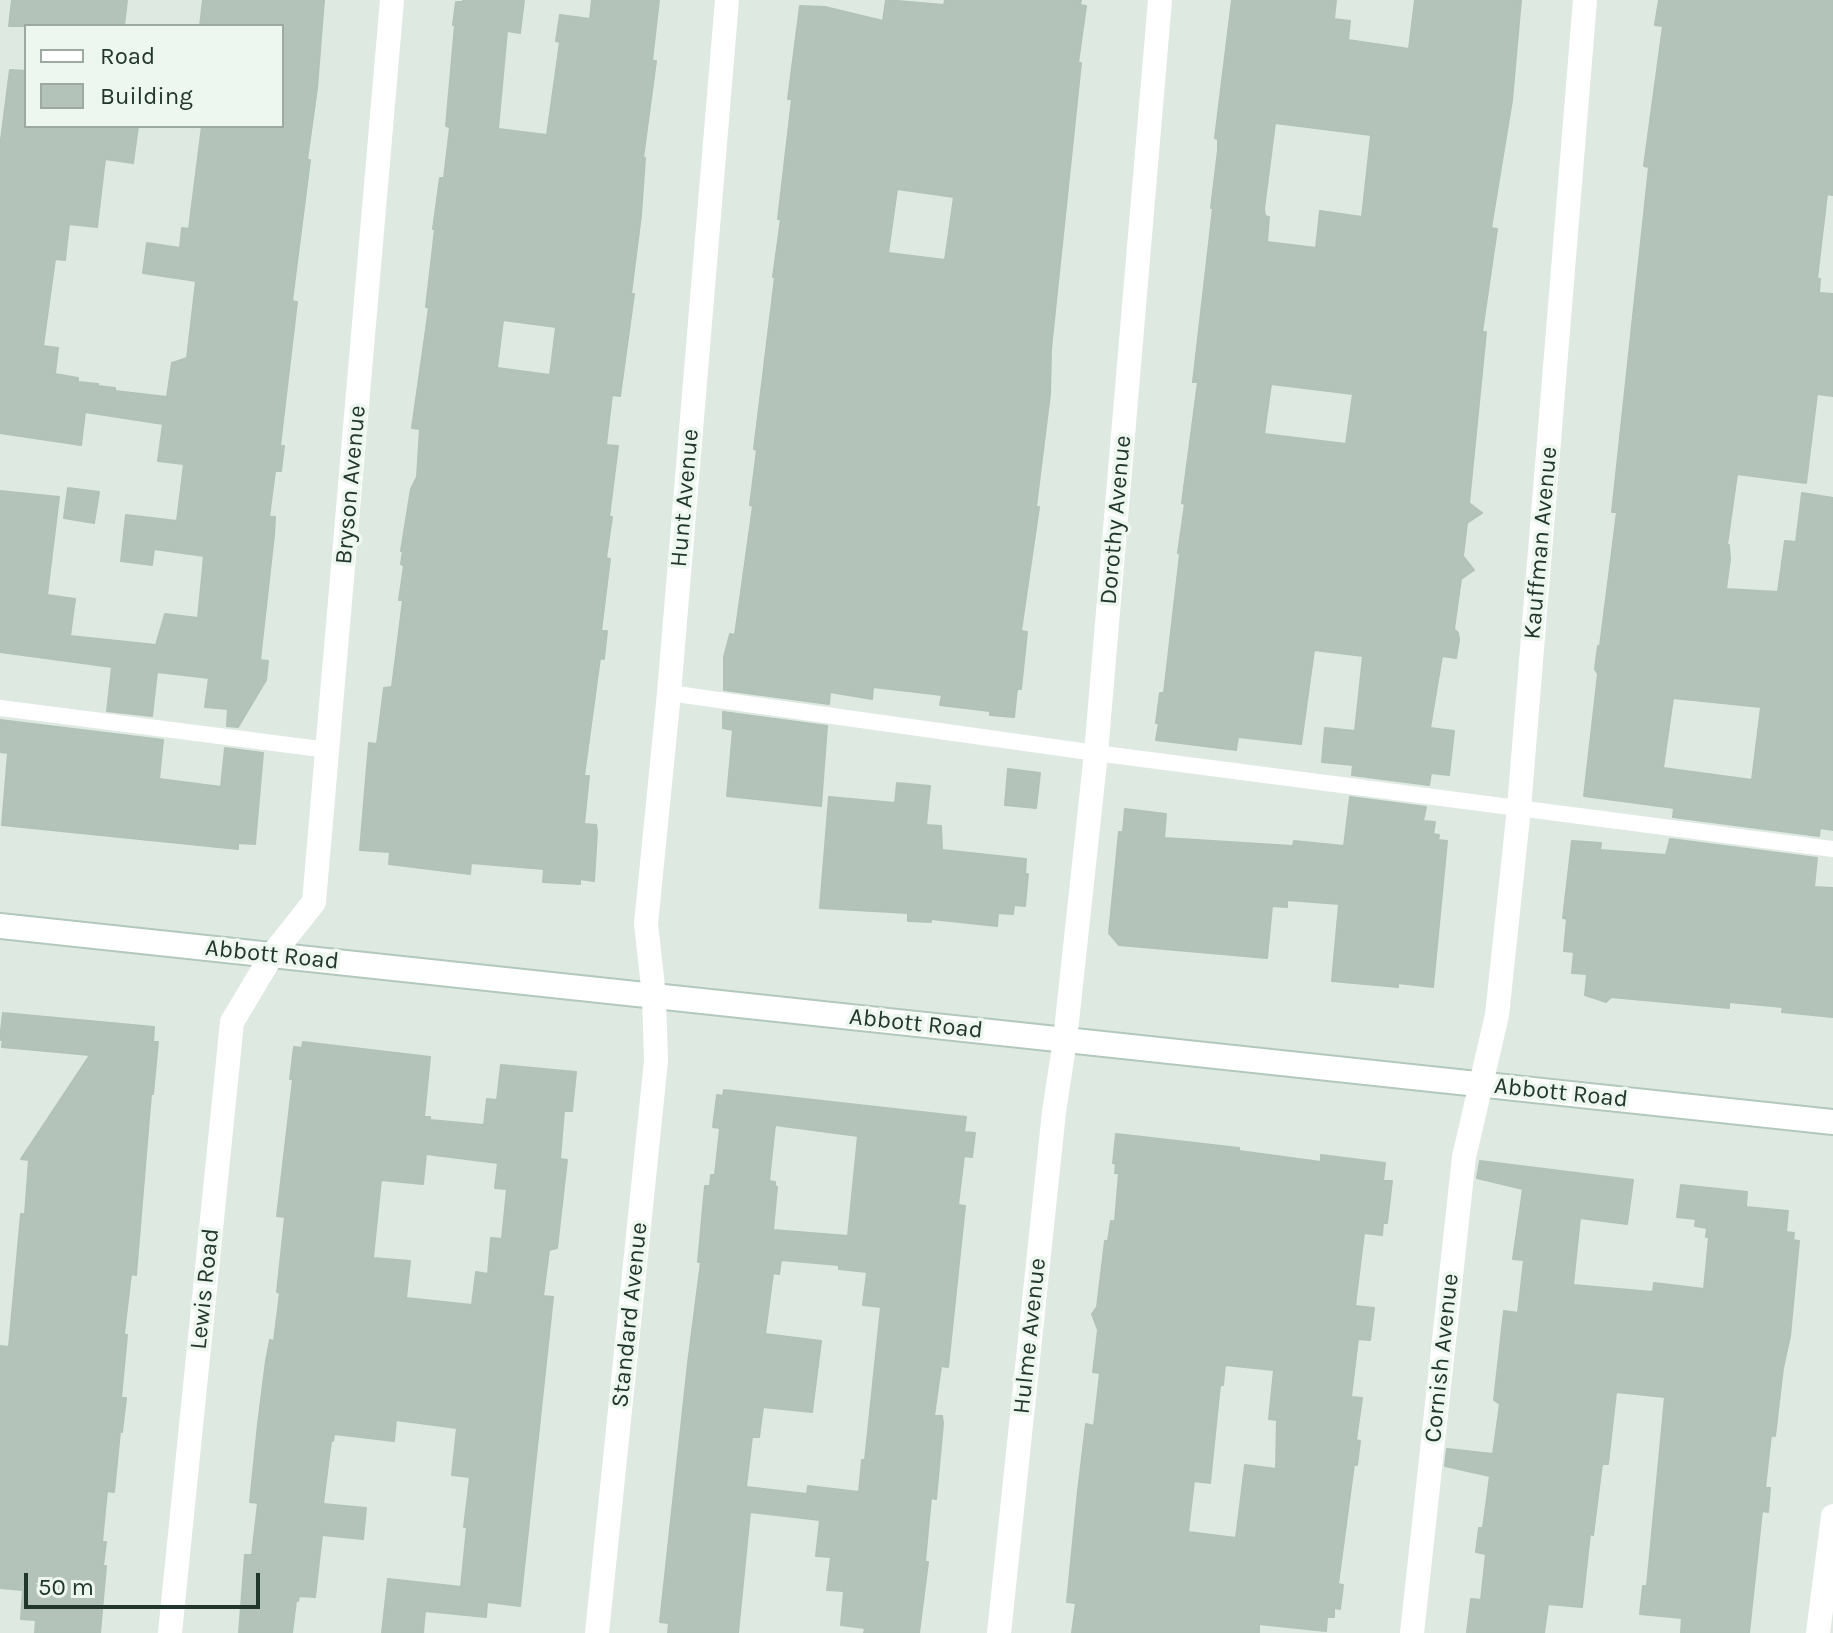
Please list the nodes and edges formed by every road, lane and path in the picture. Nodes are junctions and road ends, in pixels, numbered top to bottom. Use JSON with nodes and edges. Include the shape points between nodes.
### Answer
{"nodes":[{"id":1,"x":392,"y":0,"type":"edge"},
{"id":2,"x":727,"y":0,"type":"edge"},
{"id":3,"x":1160,"y":0,"type":"edge"},
{"id":4,"x":1585,"y":0,"type":"edge"},
{"id":5,"x":669,"y":693,"type":"junction"},
{"id":6,"x":0,"y":708,"type":"edge"},
{"id":7,"x":328,"y":750,"type":"junction"},
{"id":8,"x":1096,"y":753,"type":"junction"},
{"id":9,"x":1519,"y":808,"type":"junction"},
{"id":10,"x":1833,"y":849,"type":"edge"},
{"id":11,"x":0,"y":926,"type":"edge"},
{"id":12,"x":272,"y":955,"type":"junction"},
{"id":13,"x":654,"y":996,"type":"junction"},
{"id":14,"x":1065,"y":1040,"type":"junction"},
{"id":15,"x":1482,"y":1085,"type":"junction"},
{"id":16,"x":1833,"y":1122,"type":"edge"},
{"id":17,"x":1833,"y":1516,"type":"edge"},
{"id":18,"x":170,"y":1633,"type":"edge"},
{"id":19,"x":597,"y":1633,"type":"edge"},
{"id":20,"x":999,"y":1633,"type":"edge"},
{"id":21,"x":1412,"y":1633,"type":"edge"},
{"id":22,"x":1818,"y":1633,"type":"edge"}],
"edges":[{"from":1,"to":7,"type":"street","name":"Bryson Avenue"},
{"from":2,"to":5,"type":"street","name":"Hunt Avenue"},
{"from":3,"to":8,"type":"street","name":"Dorothy Avenue"},
{"from":4,"to":9,"type":"street","name":"Kauffman Avenue"},
{"from":5,"to":8,"type":"lane"},
{"from":5,"to":13,"type":"street","name":"Hunt Avenue","via":[[646,924]]},
{"from":6,"to":7,"type":"lane"},
{"from":7,"to":12,"type":"street","name":"Bryson Avenue","via":[[314,902]]},
{"from":8,"to":9,"type":"lane"},
{"from":8,"to":14,"type":"street","name":"Dorothy Avenue"},
{"from":9,"to":10,"type":"lane"},
{"from":9,"to":15,"type":"street","name":"Kauffman Avenue","via":[[1497,1015]]},
{"from":11,"to":12,"type":"street","name":"Abbott Road"},
{"from":12,"to":13,"type":"street","name":"Abbott Road"},
{"from":12,"to":18,"type":"street","name":"Lewis Road","via":[[232,1022]]},
{"from":13,"to":14,"type":"street","name":"Abbott Road"},
{"from":13,"to":19,"type":"street","name":"Standard Avenue","via":[[656,1061]]},
{"from":14,"to":15,"type":"street","name":"Abbott Road"},
{"from":14,"to":20,"type":"street","name":"Hulme Avenue"},
{"from":15,"to":16,"type":"street","name":"Abbott Road"},
{"from":15,"to":21,"type":"street","name":"Cornish Avenue","via":[[1464,1157]]},
{"from":17,"to":22,"type":"street"}]}
